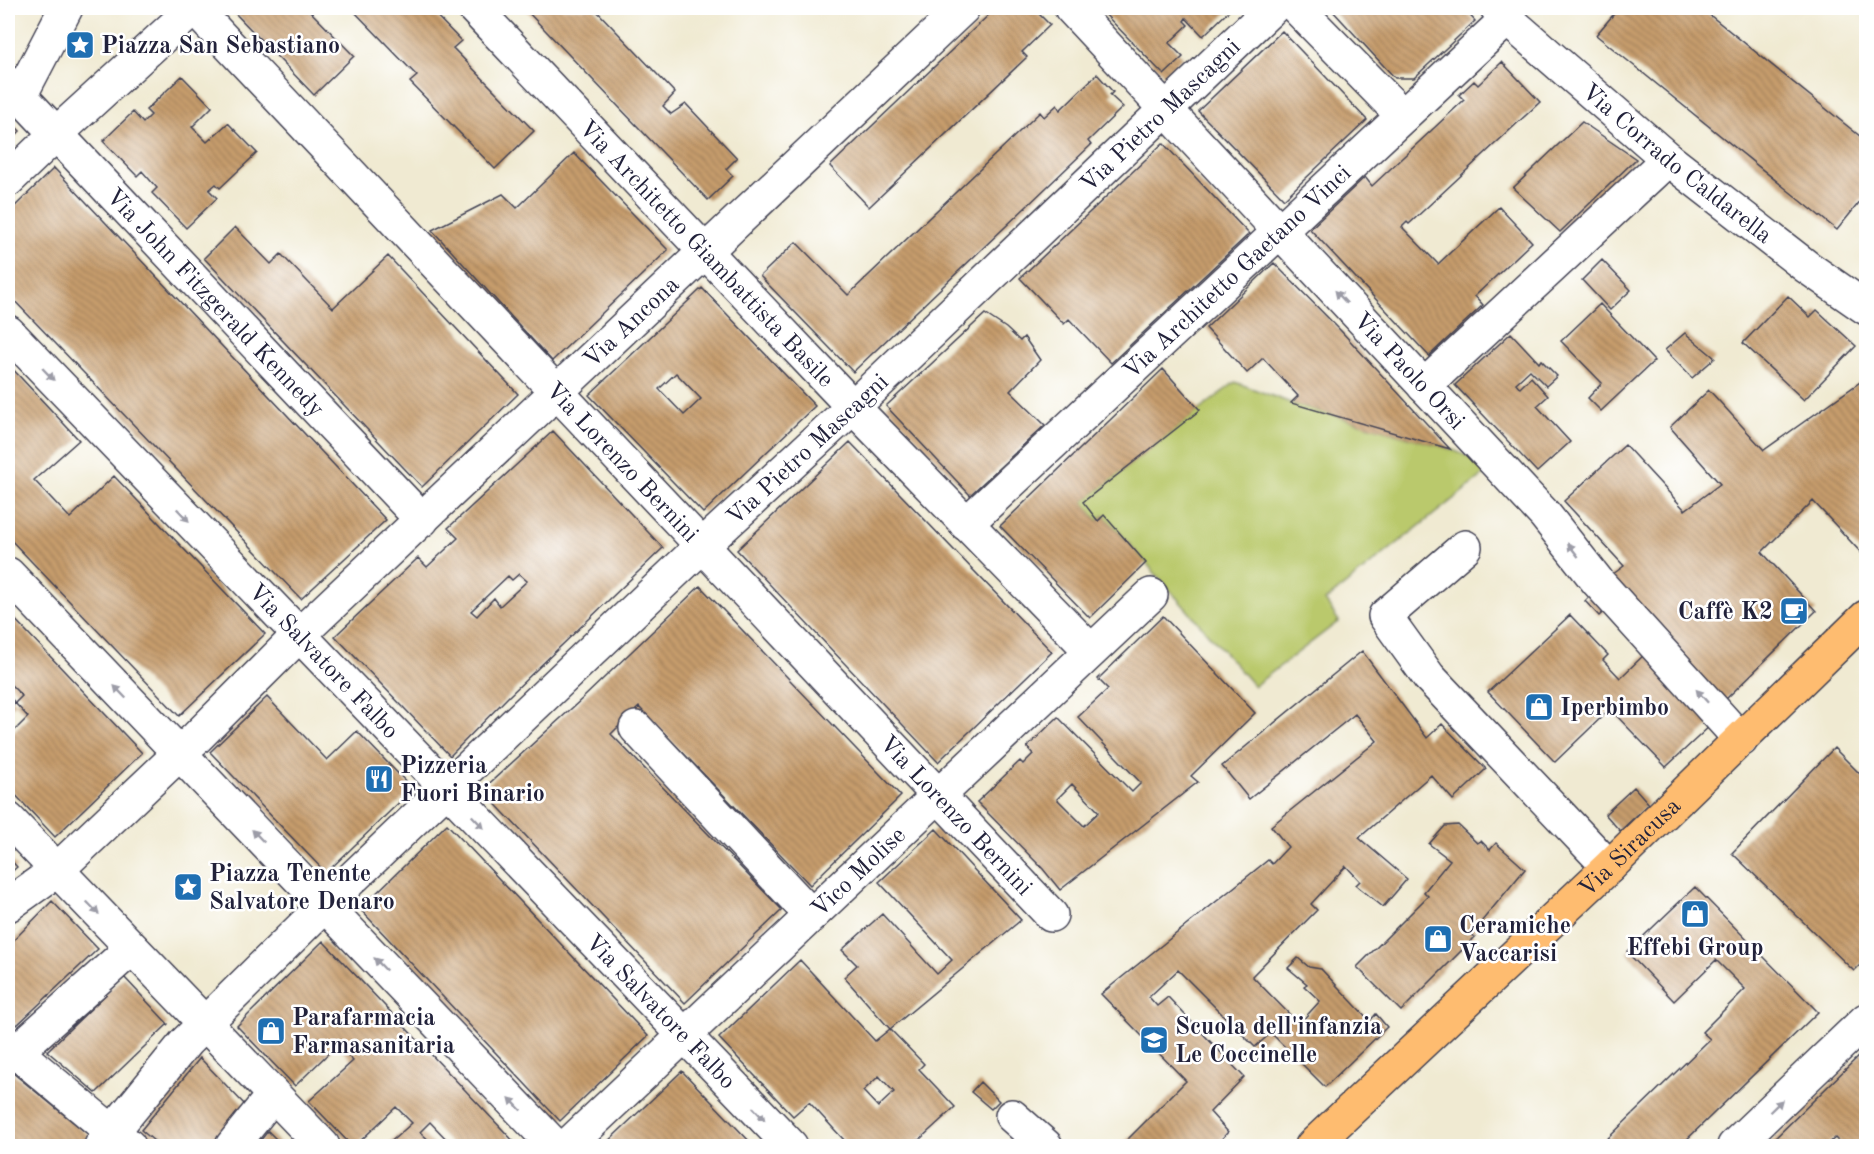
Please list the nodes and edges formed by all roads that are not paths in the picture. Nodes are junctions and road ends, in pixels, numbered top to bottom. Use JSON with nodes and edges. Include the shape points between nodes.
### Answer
{"nodes":[{"id":1,"x":66,"y":8,"type":"edge"},
{"id":2,"x":194,"y":8,"type":"edge"},
{"id":3,"x":474,"y":8,"type":"edge"},
{"id":4,"x":963,"y":8,"type":"edge"},
{"id":5,"x":1071,"y":8,"type":"edge"},
{"id":6,"x":1272,"y":8,"type":"edge"},
{"id":7,"x":1297,"y":8,"type":"edge"},
{"id":8,"x":1502,"y":13,"type":"edge"},
{"id":9,"x":14,"y":90,"type":"edge"},
{"id":10,"x":1167,"y":109,"type":"junction"},
{"id":11,"x":1403,"y":116,"type":"junction"},
{"id":12,"x":56,"y":134,"type":"junction"},
{"id":13,"x":1668,"y":159,"type":"junction"},
{"id":14,"x":8,"y":180,"type":"edge"},
{"id":15,"x":1280,"y":230,"type":"junction"},
{"id":16,"x":705,"y":251,"type":"junction"},
{"id":17,"x":1866,"y":308,"type":"edge"},
{"id":18,"x":8,"y":332,"type":"edge"},
{"id":19,"x":1424,"y":386,"type":"junction"},
{"id":20,"x":556,"y":392,"type":"junction"},
{"id":21,"x":853,"y":407,"type":"junction"},
{"id":22,"x":422,"y":520,"type":"junction"},
{"id":23,"x":966,"y":524,"type":"junction"},
{"id":24,"x":702,"y":546,"type":"junction"},
{"id":25,"x":1465,"y":547,"type":"dead end"},
{"id":26,"x":8,"y":574,"type":"edge"},
{"id":27,"x":1151,"y":595,"type":"dead end"},
{"id":28,"x":1866,"y":617,"type":"edge"},
{"id":29,"x":299,"y":635,"type":"junction"},
{"id":30,"x":1091,"y":651,"type":"junction"},
{"id":31,"x":636,"y":728,"type":"dead end"},
{"id":32,"x":1741,"y":740,"type":"junction"},
{"id":33,"x":179,"y":742,"type":"junction"},
{"id":34,"x":446,"y":789,"type":"junction"},
{"id":35,"x":938,"y":796,"type":"junction"},
{"id":36,"x":8,"y":819,"type":"edge"},
{"id":37,"x":1609,"y":867,"type":"junction"},
{"id":38,"x":43,"y":868,"type":"junction"},
{"id":39,"x":8,"y":905,"type":"edge"},
{"id":40,"x":336,"y":906,"type":"junction"},
{"id":41,"x":812,"y":915,"type":"junction"},
{"id":42,"x":1051,"y":915,"type":"dead end"},
{"id":43,"x":132,"y":948,"type":"junction"},
{"id":44,"x":1866,"y":1020,"type":"edge"},
{"id":45,"x":684,"y":1035,"type":"junction"},
{"id":46,"x":203,"y":1036,"type":"junction"},
{"id":47,"x":12,"y":1049,"type":"edge"},
{"id":48,"x":273,"y":1095,"type":"junction"},
{"id":49,"x":1012,"y":1116,"type":"dead end"},
{"id":50,"x":114,"y":1142,"type":"edge"},
{"id":51,"x":232,"y":1146,"type":"edge"},
{"id":52,"x":323,"y":1146,"type":"edge"},
{"id":53,"x":555,"y":1146,"type":"edge"},
{"id":54,"x":567,"y":1146,"type":"edge"},
{"id":55,"x":790,"y":1146,"type":"edge"},
{"id":56,"x":1046,"y":1146,"type":"edge"},
{"id":57,"x":1312,"y":1146,"type":"edge"},
{"id":58,"x":1734,"y":1146,"type":"edge"}],
"edges":[{"from":1,"to":9,"type":"street"},
{"from":2,"to":12,"type":"street"},
{"from":2,"to":20,"type":"street","name":"Via Lorenzo Bernini"},
{"from":3,"to":16,"type":"street","name":"Via Architetto Giambattista Basile"},
{"from":4,"to":16,"type":"street","name":"Via Ancona"},
{"from":5,"to":10,"type":"street","name":"Via Paolo Orsi"},
{"from":6,"to":10,"type":"street","name":"Via Pietro Mascagni"},
{"from":7,"to":11,"type":"street"},
{"from":8,"to":11,"type":"street","name":"Via Architetto Gaetano Vinci"},
{"from":8,"to":13,"type":"street","name":"Via Corrado Caldarella"},
{"from":9,"to":12,"type":"street","name":"Via John Fitzgerald Kennedy"},
{"from":10,"to":15,"type":"street","name":"Via Paolo Orsi"},
{"from":10,"to":21,"type":"street","name":"Via Pietro Mascagni"},
{"from":11,"to":15,"type":"street","name":"Via Architetto Gaetano Vinci"},
{"from":12,"to":14,"type":"street"},
{"from":12,"to":22,"type":"street","name":"Via John Fitzgerald Kennedy"},
{"from":13,"to":17,"type":"street","name":"Via Corrado Caldarella"},
{"from":13,"to":19,"type":"street"},
{"from":19,"to":15,"type":"street","name":"Via Paolo Orsi","one_way":true},
{"from":15,"to":23,"type":"street","name":"Via Architetto Gaetano Vinci"},
{"from":16,"to":20,"type":"street","name":"Via Ancona"},
{"from":16,"to":21,"type":"street","name":"Via Architetto Giambattista Basile"},
{"from":18,"to":29,"type":"street","name":"Via Salvatore Falbo","one_way":true},
{"from":32,"to":19,"type":"street","name":"Via Paolo Orsi","one_way":true,"via":[[1598,582],[1545,515]]},
{"from":20,"to":22,"type":"street","name":"Via Ancona"},
{"from":20,"to":24,"type":"street","name":"Via Lorenzo Bernini"},
{"from":21,"to":23,"type":"street","name":"Via Architetto Giambattista Basile"},
{"from":21,"to":24,"type":"street","name":"Via Pietro Mascagni"},
{"from":22,"to":29,"type":"street","name":"Via Ancona"},
{"from":23,"to":30,"type":"street","name":"Via Architetto Giambattista Basile"},
{"from":24,"to":34,"type":"street","name":"Via Pietro Mascagni"},
{"from":24,"to":35,"type":"street","name":"Via Lorenzo Bernini"},
{"from":25,"to":37,"type":"street","via":[[1385,616],[1429,677]]},
{"from":33,"to":26,"type":"street","one_way":true},
{"from":27,"to":30,"type":"street","name":"Vico Molise"},
{"from":28,"to":32,"type":"main road","name":"Via Siracusa"},
{"from":29,"to":33,"type":"street","name":"Via Ancona"},
{"from":29,"to":34,"type":"street","name":"Via Salvatore Falbo"},
{"from":30,"to":35,"type":"street","name":"Vico Molise"},
{"from":31,"to":41,"type":"street"},
{"from":32,"to":37,"type":"main road","name":"Via Siracusa"},
{"from":33,"to":38,"type":"street","name":"Via Ancona"},
{"from":40,"to":33,"type":"street","one_way":true},
{"from":34,"to":40,"type":"street","name":"Via Pietro Mascagni"},
{"from":34,"to":45,"type":"street","name":"Via Salvatore Falbo","one_way":true},
{"from":35,"to":41,"type":"street","name":"Vico Molise"},
{"from":35,"to":42,"type":"street","name":"Via Lorenzo Bernini"},
{"from":36,"to":38,"type":"street"},
{"from":37,"to":57,"type":"main road","name":"Via Siracusa"},
{"from":38,"to":39,"type":"street"},
{"from":38,"to":43,"type":"street","one_way":true},
{"from":40,"to":46,"type":"street","name":"Via Pietro Mascagni"},
{"from":53,"to":40,"type":"street","one_way":true},
{"from":41,"to":45,"type":"street","name":"Vico Molise"},
{"from":43,"to":46,"type":"street"},
{"from":43,"to":47,"type":"street"},
{"from":58,"to":44,"type":"street","one_way":true},
{"from":45,"to":54,"type":"street","name":"Vico Molise"},
{"from":45,"to":55,"type":"street","name":"Via Salvatore Falbo","one_way":true},
{"from":46,"to":48,"type":"street"},
{"from":46,"to":50,"type":"street"},
{"from":47,"to":50,"type":"street"},
{"from":48,"to":51,"type":"street"},
{"from":48,"to":52,"type":"street"},
{"from":49,"to":56,"type":"street"}]}
